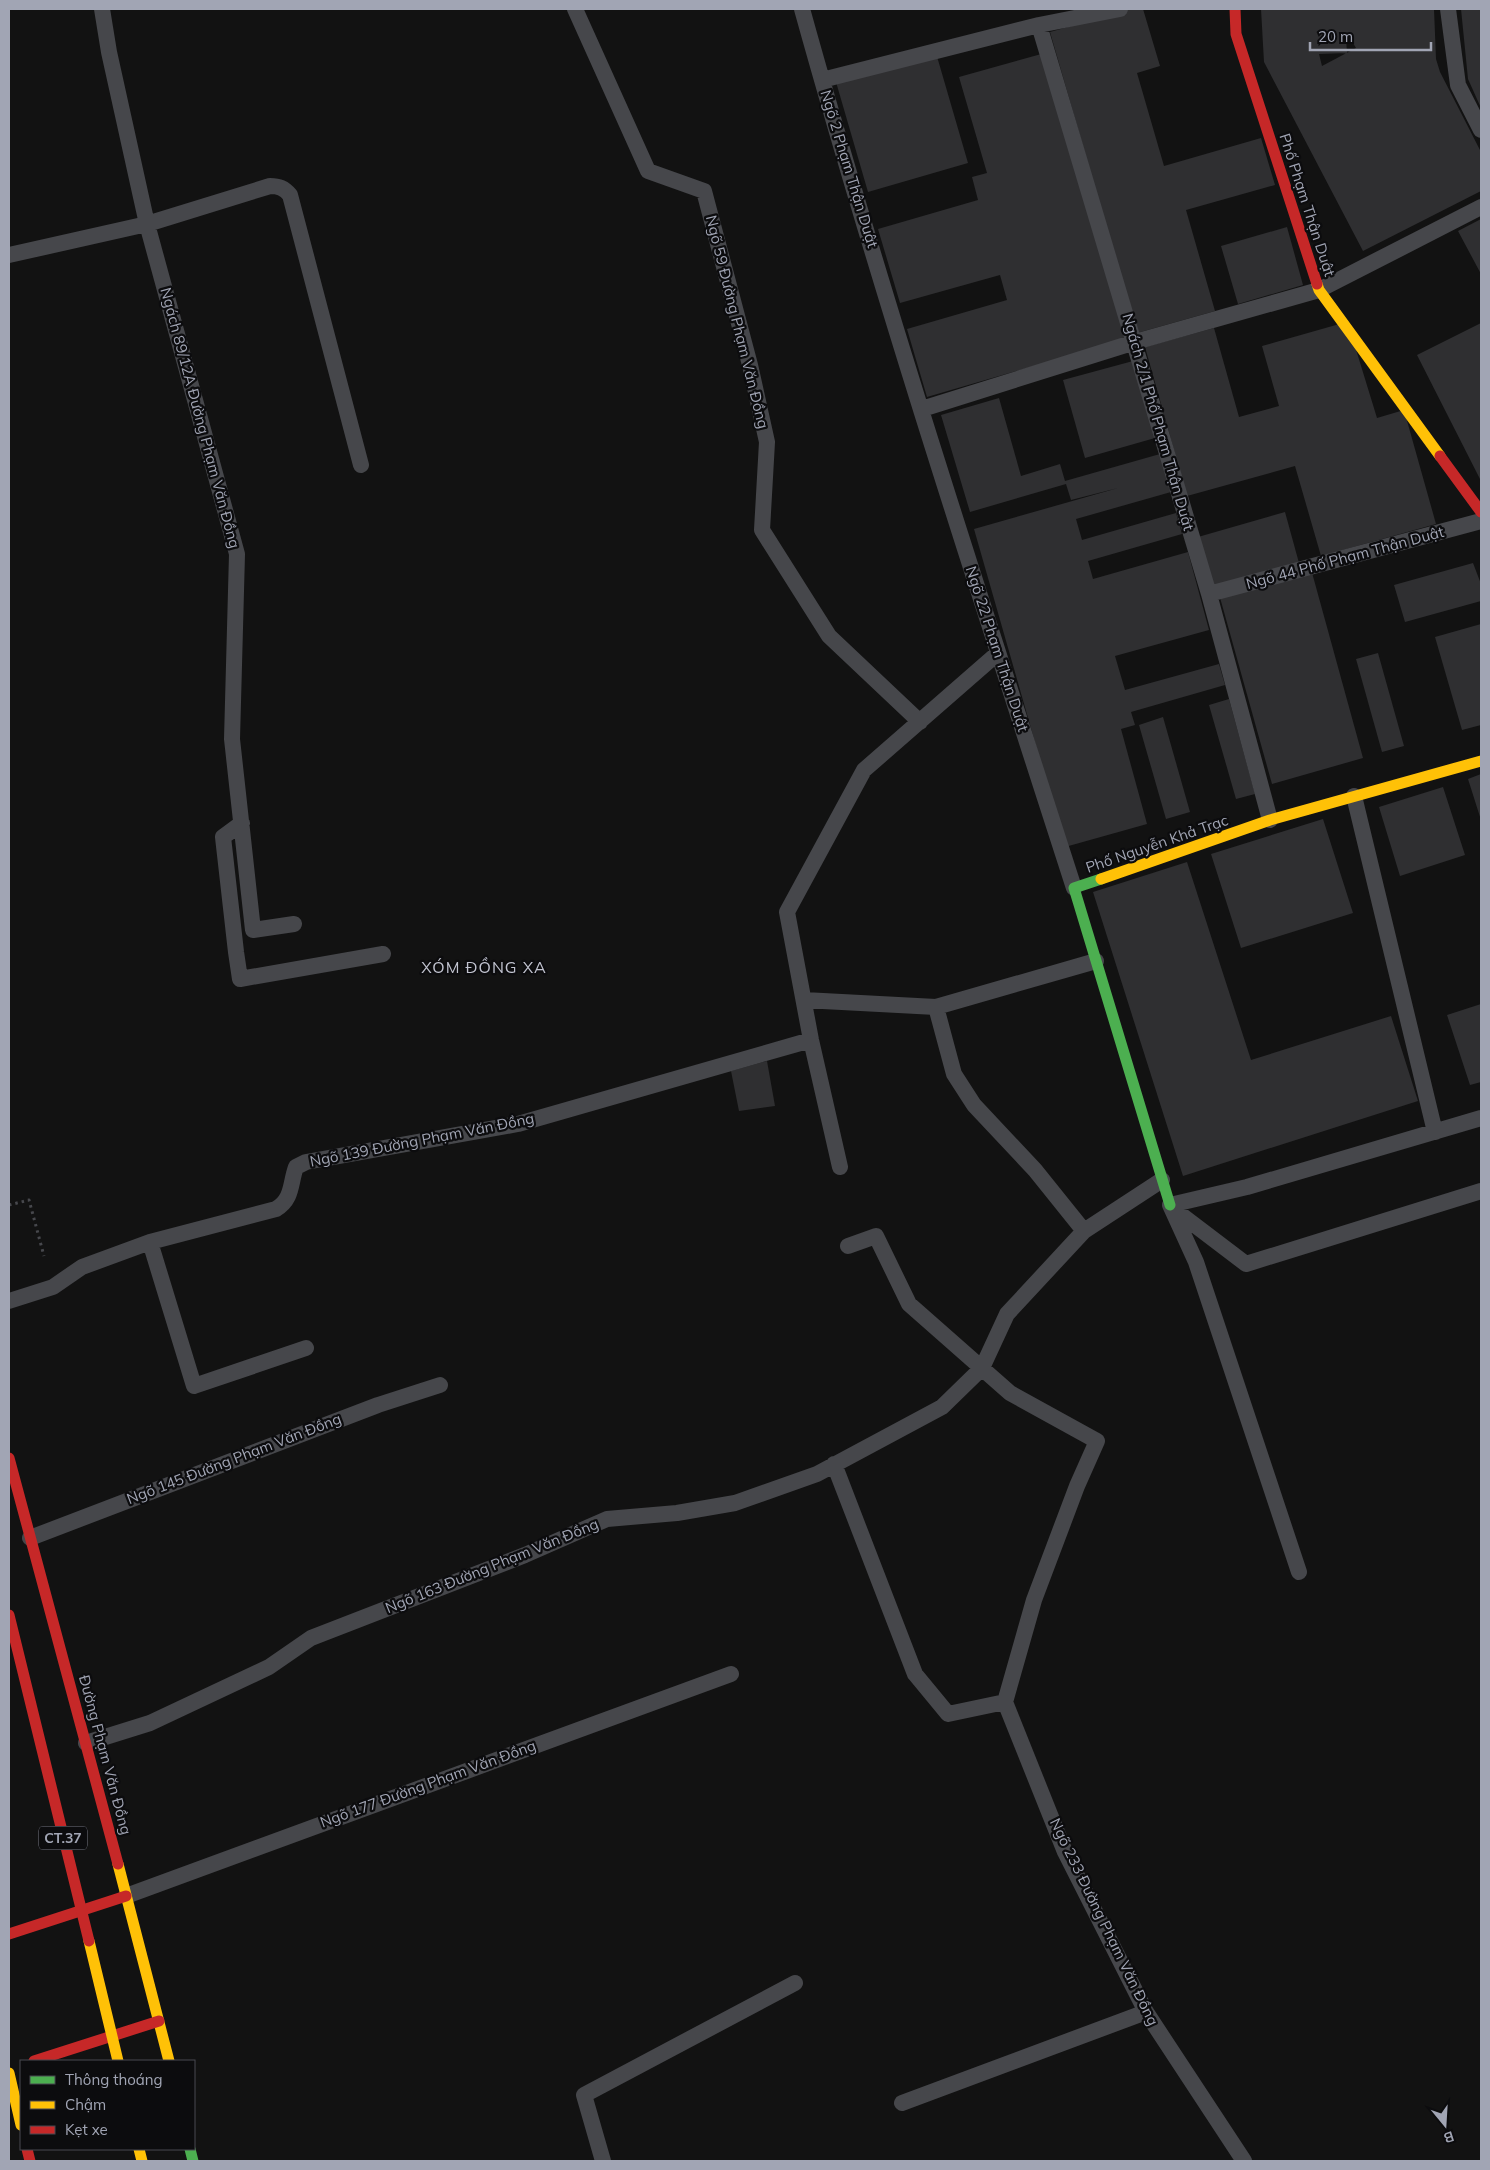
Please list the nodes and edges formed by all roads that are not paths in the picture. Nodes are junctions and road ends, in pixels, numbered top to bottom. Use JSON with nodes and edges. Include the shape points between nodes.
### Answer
{"nodes":[{"id":1,"x":102,"y":9,"type":"edge"},
{"id":2,"x":575,"y":9,"type":"edge"},
{"id":3,"x":802,"y":9,"type":"edge"},
{"id":4,"x":1120,"y":9,"type":"edge"},
{"id":5,"x":1235,"y":9,"type":"edge"},
{"id":6,"x":1448,"y":9,"type":"edge"},
{"id":7,"x":1039,"y":25,"type":"junction"},
{"id":8,"x":822,"y":80,"type":"junction"},
{"id":9,"x":1481,"y":130,"type":"edge"},
{"id":10,"x":1481,"y":206,"type":"edge"},
{"id":11,"x":147,"y":224,"type":"junction"},
{"id":12,"x":9,"y":255,"type":"edge"},
{"id":13,"x":1320,"y":290,"type":"junction"},
{"id":14,"x":1135,"y":342,"type":"junction"},
{"id":15,"x":922,"y":409,"type":"junction"},
{"id":16,"x":362,"y":465,"type":"dead end"},
{"id":17,"x":1481,"y":512,"type":"edge"},
{"id":18,"x":1481,"y":521,"type":"edge"},
{"id":19,"x":1209,"y":594,"type":"junction"},
{"id":20,"x":998,"y":653,"type":"junction"},
{"id":21,"x":920,"y":722,"type":"junction"},
{"id":22,"x":1481,"y":761,"type":"edge"},
{"id":23,"x":1354,"y":796,"type":"junction"},
{"id":24,"x":1270,"y":820,"type":"junction"},
{"id":25,"x":242,"y":823,"type":"junction"},
{"id":26,"x":1074,"y":888,"type":"junction"},
{"id":27,"x":294,"y":924,"type":"dead end"},
{"id":28,"x":383,"y":954,"type":"dead end"},
{"id":29,"x":1096,"y":961,"type":"junction"},
{"id":30,"x":804,"y":1000,"type":"junction"},
{"id":31,"x":936,"y":1007,"type":"junction"},
{"id":32,"x":811,"y":1040,"type":"junction"},
{"id":33,"x":1481,"y":1118,"type":"edge"},
{"id":34,"x":1435,"y":1132,"type":"junction"},
{"id":35,"x":840,"y":1167,"type":"dead end"},
{"id":36,"x":1162,"y":1180,"type":"junction"},
{"id":37,"x":1481,"y":1191,"type":"edge"},
{"id":38,"x":1170,"y":1206,"type":"junction"},
{"id":39,"x":1084,"y":1231,"type":"junction"},
{"id":40,"x":150,"y":1242,"type":"junction"},
{"id":41,"x":848,"y":1246,"type":"dead end"},
{"id":42,"x":9,"y":1300,"type":"edge"},
{"id":43,"x":306,"y":1348,"type":"dead end"},
{"id":44,"x":982,"y":1368,"type":"junction"},
{"id":45,"x":440,"y":1385,"type":"dead end"},
{"id":46,"x":9,"y":1458,"type":"edge"},
{"id":47,"x":834,"y":1464,"type":"junction"},
{"id":48,"x":30,"y":1538,"type":"junction"},
{"id":49,"x":1299,"y":1572,"type":"dead end"},
{"id":50,"x":9,"y":1615,"type":"edge"},
{"id":51,"x":731,"y":1674,"type":"dead end"},
{"id":52,"x":1005,"y":1702,"type":"junction"},
{"id":53,"x":86,"y":1743,"type":"junction"},
{"id":54,"x":126,"y":1896,"type":"junction"},
{"id":55,"x":9,"y":1934,"type":"edge"},
{"id":56,"x":795,"y":1983,"type":"dead end"},
{"id":57,"x":1146,"y":2012,"type":"junction"},
{"id":58,"x":159,"y":2021,"type":"junction"},
{"id":59,"x":37,"y":2060,"type":"edge"},
{"id":60,"x":118,"y":2060,"type":"edge"},
{"id":61,"x":169,"y":2060,"type":"edge"},
{"id":62,"x":9,"y":2074,"type":"edge"},
{"id":63,"x":902,"y":2103,"type":"dead end"},
{"id":64,"x":20,"y":2121,"type":"edge"},
{"id":65,"x":604,"y":2161,"type":"edge"},
{"id":66,"x":1244,"y":2161,"type":"edge"}],
"edges":[{"from":1,"to":11,"type":"lane","name":"Ngách 89/12A Đường Phạm Văn Đồng"},
{"from":2,"to":21,"type":"lane","name":"Ngõ 59 Đường Phạm Văn Đồng","via":[[648,171],[704,191],[767,442],[762,530],[829,636]]},
{"from":3,"to":8,"type":"lane"},
{"from":4,"to":7,"type":"lane","name":"Ngõ 2 Phạm Thận Duật"},
{"from":5,"to":13,"type":"main road","name":"Phố Phạm Thận Duật","via":[[1236,34]]},
{"from":6,"to":9,"type":"lane","via":[[1458,85]]},
{"from":7,"to":8,"type":"lane","name":"Ngõ 2 Phạm Thận Duật"},
{"from":7,"to":14,"type":"lane","name":"Ngách 2/1 Phố Phạm Thận Duật"},
{"from":8,"to":15,"type":"lane","name":"Ngõ 2 Phạm Thận Duật"},
{"from":10,"to":13,"type":"lane"},
{"from":11,"to":12,"type":"lane"},
{"from":11,"to":16,"type":"lane","via":[[270,186],[286,190],[290,195]]},
{"from":11,"to":25,"type":"lane","name":"Ngách 89/12A Đường Phạm Văn Đồng","via":[[237,554],[232,739]]},
{"from":13,"to":14,"type":"lane"},
{"from":13,"to":17,"type":"main road","name":"Phố Phạm Thận Duật"},
{"from":14,"to":15,"type":"lane"},
{"from":14,"to":19,"type":"lane","name":"Ngách 2/1 Phố Phạm Thận Duật"},
{"from":15,"to":20,"type":"lane","name":"Ngõ 22 Phạm Thận Duật"},
{"from":18,"to":19,"type":"lane","name":"Ngõ 44 Phố Phạm Thận Duật"},
{"from":19,"to":24,"type":"lane","name":"Ngách 2/1 Phố Phạm Thận Duật"},
{"from":20,"to":21,"type":"lane"},
{"from":20,"to":26,"type":"lane","name":"Ngõ 22 Phạm Thận Duật"},
{"from":21,"to":30,"type":"lane","via":[[864,770],[787,912]]},
{"from":22,"to":23,"type":"main road","name":"Phố Nguyễn Khả Trạc"},
{"from":23,"to":24,"type":"main road","name":"Phố Nguyễn Khả Trạc"},
{"from":23,"to":34,"type":"lane"},
{"from":24,"to":26,"type":"main road","name":"Phố Nguyễn Khả Trạc"},
{"from":25,"to":27,"type":"lane","name":"Ngách 89/12A Đường Phạm Văn Đồng","via":[[253,930]]},
{"from":25,"to":28,"type":"lane","via":[[223,837],[240,979]]},
{"from":26,"to":29,"type":"main road","name":"Phố Nguyễn Khả Trạc"},
{"from":29,"to":31,"type":"lane"},
{"from":29,"to":36,"type":"main road","name":"Phố Nguyễn Khả Trạc"},
{"from":30,"to":31,"type":"lane"},
{"from":30,"to":32,"type":"lane"},
{"from":31,"to":39,"type":"lane","via":[[954,1074],[974,1106],[1035,1170]]},
{"from":32,"to":35,"type":"lane"},
{"from":32,"to":40,"type":"lane","name":"Ngõ 139 Đường Phạm Văn Đồng","via":[[518,1124],[306,1162],[296,1167],[285,1204],[276,1209]]},
{"from":33,"to":34,"type":"lane"},
{"from":34,"to":38,"type":"lane"},
{"from":36,"to":38,"type":"main road","name":"Phố Nguyễn Khả Trạc"},
{"from":36,"to":39,"type":"lane","name":"Ngõ 163 Đường Phạm Văn Đồng"},
{"from":37,"to":38,"type":"lane","via":[[1246,1264]]},
{"from":38,"to":49,"type":"lane","via":[[1196,1262]]},
{"from":39,"to":44,"type":"lane","name":"Ngõ 163 Đường Phạm Văn Đồng","via":[[1007,1314]]},
{"from":40,"to":42,"type":"lane","name":"Ngõ 139 Đường Phạm Văn Đồng","via":[[82,1267],[53,1287]]},
{"from":40,"to":43,"type":"lane","via":[[194,1386]]},
{"from":41,"to":44,"type":"lane","via":[[876,1236],[909,1304]]},
{"from":44,"to":47,"type":"lane","name":"Ngõ 163 Đường Phạm Văn Đồng","via":[[942,1407]]},
{"from":44,"to":52,"type":"lane","via":[[1010,1393],[1097,1441],[1034,1600]]},
{"from":45,"to":48,"type":"lane","name":"Ngõ 145 Đường Phạm Văn Đồng","via":[[351,1415]]},
{"from":46,"to":48,"type":"main road","name":"Đường Phạm Văn Đồng"},
{"from":47,"to":52,"type":"lane","via":[[915,1674],[948,1714]]},
{"from":47,"to":53,"type":"lane","name":"Ngõ 163 Đường Phạm Văn Đồng","via":[[817,1474],[735,1503],[677,1513],[607,1519],[525,1555],[311,1638],[270,1667],[166,1716]]},
{"from":48,"to":53,"type":"main road","name":"Đường Phạm Văn Đồng"},
{"from":50,"to":60,"type":"main road","number":"CT.37","bridge":true},
{"from":51,"to":54,"type":"lane","name":"Ngõ 177 Đường Phạm Văn Đồng"},
{"from":52,"to":57,"type":"lane","name":"Ngõ 233 Đường Phạm Văn Đồng","via":[[1065,1852]]},
{"from":53,"to":54,"type":"main road","name":"Đường Phạm Văn Đồng"},
{"from":54,"to":55,"type":"main road"},
{"from":54,"to":58,"type":"main road","name":"Đường Phạm Văn Đồng"},
{"from":56,"to":65,"type":"lane","via":[[584,2095]]},
{"from":57,"to":63,"type":"lane"},
{"from":57,"to":66,"type":"lane","name":"Ngõ 233 Đường Phạm Văn Đồng"},
{"from":58,"to":59,"type":"main road"},
{"from":58,"to":61,"type":"main road","name":"Đường Phạm Văn Đồng"},
{"from":62,"to":64,"type":"main road"}]}
